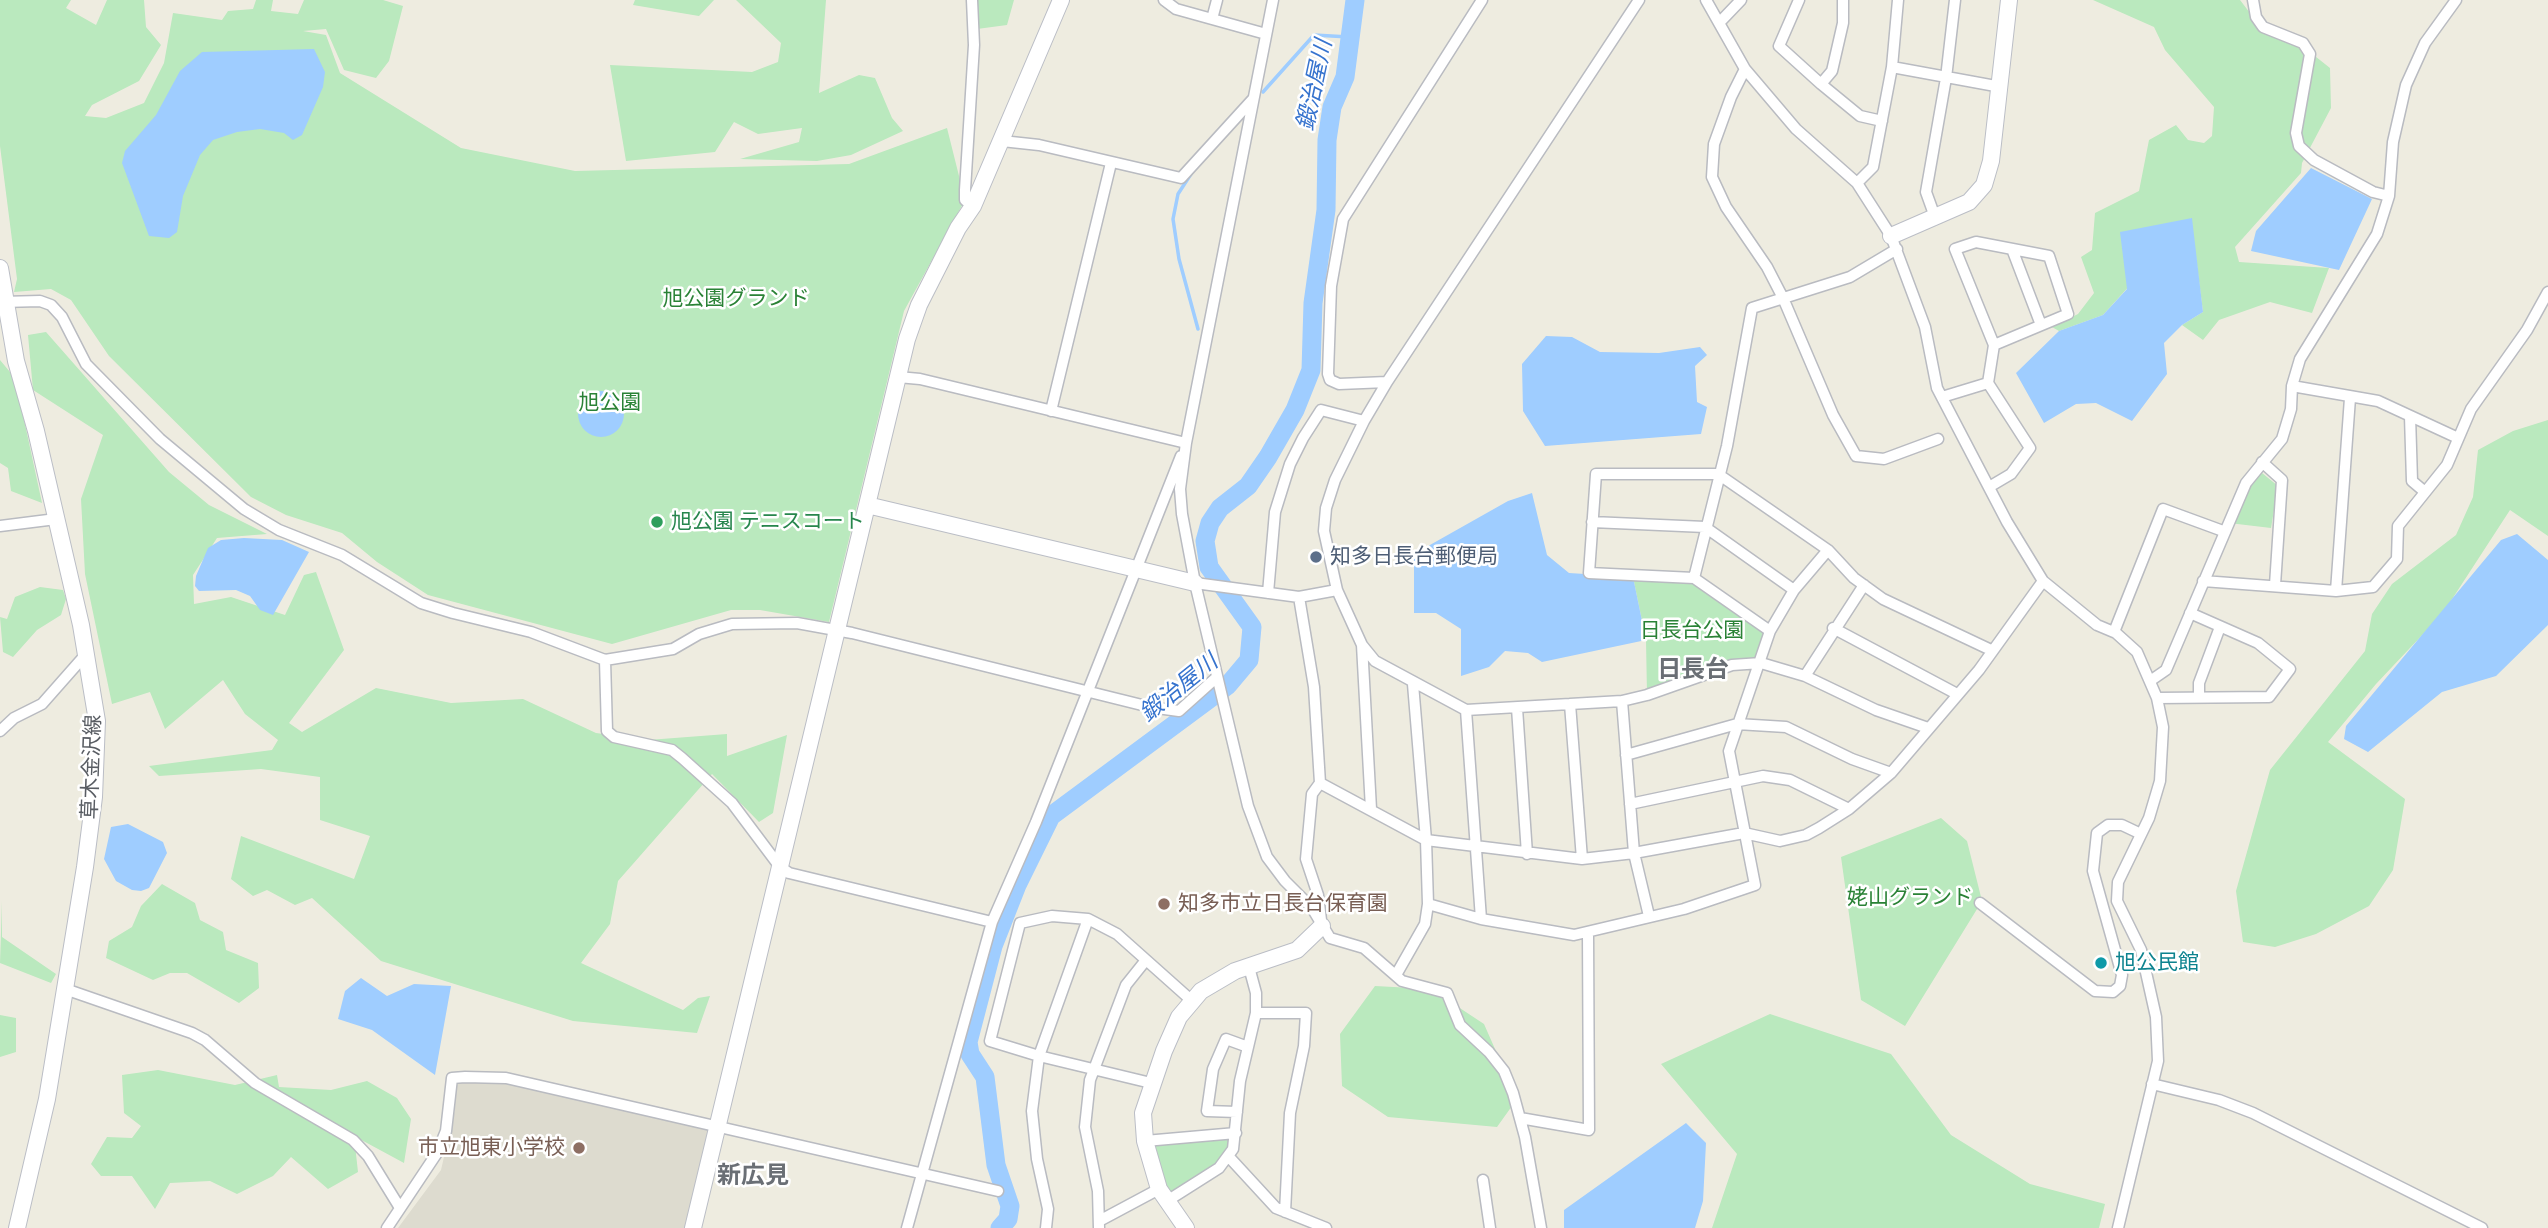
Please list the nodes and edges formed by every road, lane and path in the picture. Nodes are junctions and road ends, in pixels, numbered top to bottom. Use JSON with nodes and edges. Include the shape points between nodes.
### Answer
{"nodes":[{"id":1,"x":972,"y":0,"type":"edge"},
{"id":2,"x":1061,"y":0,"type":"edge"},
{"id":3,"x":1164,"y":0,"type":"edge"},
{"id":4,"x":1217,"y":0,"type":"edge"},
{"id":5,"x":1273,"y":0,"type":"edge"},
{"id":6,"x":1482,"y":0,"type":"edge"},
{"id":7,"x":1639,"y":0,"type":"edge"},
{"id":8,"x":1706,"y":0,"type":"edge"},
{"id":9,"x":1741,"y":0,"type":"edge"},
{"id":10,"x":1799,"y":0,"type":"edge"},
{"id":11,"x":1843,"y":0,"type":"edge"},
{"id":12,"x":1898,"y":0,"type":"edge"},
{"id":13,"x":1955,"y":0,"type":"edge"},
{"id":14,"x":2009,"y":0,"type":"edge"},
{"id":15,"x":2253,"y":0,"type":"edge"},
{"id":16,"x":2456,"y":0,"type":"edge"},
{"id":17,"x":1212,"y":19,"type":"junction"},
{"id":18,"x":1719,"y":23,"type":"junction"},
{"id":19,"x":1266,"y":34,"type":"junction"},
{"id":20,"x":1892,"y":68,"type":"junction"},
{"id":21,"x":1745,"y":69,"type":"junction"},
{"id":22,"x":1946,"y":78,"type":"junction"},
{"id":23,"x":1821,"y":84,"type":"junction"},
{"id":24,"x":2001,"y":87,"type":"junction"},
{"id":25,"x":1252,"y":99,"type":"junction"},
{"id":26,"x":1882,"y":121,"type":"junction"},
{"id":27,"x":1002,"y":141,"type":"junction"},
{"id":28,"x":1111,"y":163,"type":"junction"},
{"id":29,"x":1857,"y":183,"type":"junction"},
{"id":30,"x":2389,"y":196,"type":"junction"},
{"id":31,"x":973,"y":206,"type":"junction"},
{"id":32,"x":1935,"y":217,"type":"junction"},
{"id":33,"x":1894,"y":243,"type":"junction"},
{"id":34,"x":2012,"y":249,"type":"junction"},
{"id":35,"x":0,"y":268,"type":"edge"},
{"id":36,"x":2548,"y":292,"type":"edge"},
{"id":37,"x":1783,"y":298,"type":"junction"},
{"id":38,"x":2,"y":302,"type":"edge"},
{"id":39,"x":2041,"y":325,"type":"junction"},
{"id":40,"x":1994,"y":345,"type":"junction"},
{"id":41,"x":898,"y":377,"type":"junction"},
{"id":42,"x":1387,"y":382,"type":"junction"},
{"id":43,"x":1988,"y":383,"type":"junction"},
{"id":44,"x":2292,"y":386,"type":"junction"},
{"id":45,"x":1942,"y":397,"type":"junction"},
{"id":46,"x":2350,"y":398,"type":"junction"},
{"id":47,"x":1051,"y":411,"type":"junction"},
{"id":48,"x":2410,"y":416,"type":"junction"},
{"id":49,"x":1364,"y":421,"type":"junction"},
{"id":50,"x":2458,"y":438,"type":"junction"},
{"id":51,"x":1938,"y":439,"type":"dead end"},
{"id":52,"x":1186,"y":443,"type":"junction"},
{"id":53,"x":2262,"y":462,"type":"junction"},
{"id":54,"x":1718,"y":474,"type":"junction"},
{"id":55,"x":1989,"y":487,"type":"junction"},
{"id":56,"x":2425,"y":492,"type":"junction"},
{"id":57,"x":867,"y":505,"type":"junction"},
{"id":58,"x":56,"y":519,"type":"junction"},
{"id":59,"x":1592,"y":522,"type":"junction"},
{"id":60,"x":0,"y":526,"type":"edge"},
{"id":61,"x":1705,"y":527,"type":"junction"},
{"id":62,"x":2223,"y":531,"type":"junction"},
{"id":63,"x":1828,"y":550,"type":"junction"},
{"id":64,"x":1135,"y":569,"type":"junction"},
{"id":65,"x":1694,"y":578,"type":"junction"},
{"id":66,"x":2043,"y":581,"type":"junction"},
{"id":67,"x":2203,"y":581,"type":"junction"},
{"id":68,"x":1195,"y":583,"type":"junction"},
{"id":69,"x":1864,"y":585,"type":"junction"},
{"id":70,"x":2276,"y":585,"type":"junction"},
{"id":71,"x":1338,"y":590,"type":"junction"},
{"id":72,"x":1794,"y":590,"type":"junction"},
{"id":73,"x":2336,"y":591,"type":"junction"},
{"id":74,"x":1268,"y":593,"type":"junction"},
{"id":75,"x":1299,"y":597,"type":"junction"},
{"id":76,"x":2190,"y":612,"type":"junction"},
{"id":77,"x":2220,"y":626,"type":"junction"},
{"id":78,"x":1833,"y":628,"type":"junction"},
{"id":79,"x":837,"y":631,"type":"junction"},
{"id":80,"x":1770,"y":631,"type":"junction"},
{"id":81,"x":2114,"y":632,"type":"junction"},
{"id":82,"x":1362,"y":645,"type":"junction"},
{"id":83,"x":1991,"y":650,"type":"junction"},
{"id":84,"x":87,"y":653,"type":"junction"},
{"id":85,"x":605,"y":660,"type":"junction"},
{"id":86,"x":1760,"y":663,"type":"junction"},
{"id":87,"x":1805,"y":676,"type":"junction"},
{"id":88,"x":1217,"y":677,"type":"junction"},
{"id":89,"x":2150,"y":681,"type":"junction"},
{"id":90,"x":1413,"y":684,"type":"junction"},
{"id":91,"x":1086,"y":690,"type":"junction"},
{"id":92,"x":1957,"y":694,"type":"junction"},
{"id":93,"x":2199,"y":697,"type":"junction"},
{"id":94,"x":2157,"y":698,"type":"junction"},
{"id":95,"x":1622,"y":701,"type":"junction"},
{"id":96,"x":1570,"y":704,"type":"junction"},
{"id":97,"x":1517,"y":708,"type":"junction"},
{"id":98,"x":1466,"y":710,"type":"junction"},
{"id":99,"x":1737,"y":724,"type":"junction"},
{"id":100,"x":1928,"y":728,"type":"junction"},
{"id":101,"x":0,"y":731,"type":"edge"},
{"id":102,"x":1626,"y":755,"type":"junction"},
{"id":103,"x":1891,"y":773,"type":"junction"},
{"id":104,"x":1733,"y":780,"type":"junction"},
{"id":105,"x":1320,"y":783,"type":"junction"},
{"id":106,"x":1630,"y":804,"type":"junction"},
{"id":107,"x":1371,"y":809,"type":"junction"},
{"id":108,"x":1849,"y":809,"type":"junction"},
{"id":109,"x":1744,"y":832,"type":"junction"},
{"id":110,"x":2141,"y":834,"type":"junction"},
{"id":111,"x":1426,"y":840,"type":"junction"},
{"id":112,"x":1476,"y":846,"type":"junction"},
{"id":113,"x":1634,"y":853,"type":"junction"},
{"id":114,"x":1527,"y":854,"type":"junction"},
{"id":115,"x":1582,"y":859,"type":"junction"},
{"id":116,"x":780,"y":867,"type":"junction"},
{"id":117,"x":1428,"y":904,"type":"junction"},
{"id":118,"x":1980,"y":904,"type":"dead end"},
{"id":119,"x":1649,"y":916,"type":"junction"},
{"id":120,"x":1088,"y":919,"type":"junction"},
{"id":121,"x":1481,"y":919,"type":"junction"},
{"id":122,"x":992,"y":922,"type":"junction"},
{"id":123,"x":1322,"y":926,"type":"junction"},
{"id":124,"x":1588,"y":933,"type":"junction"},
{"id":125,"x":1146,"y":960,"type":"junction"},
{"id":126,"x":1249,"y":967,"type":"junction"},
{"id":127,"x":1396,"y":975,"type":"junction"},
{"id":128,"x":65,"y":989,"type":"junction"},
{"id":129,"x":1191,"y":1000,"type":"junction"},
{"id":130,"x":1256,"y":1013,"type":"junction"},
{"id":131,"x":1248,"y":1046,"type":"junction"},
{"id":132,"x":1039,"y":1056,"type":"junction"},
{"id":133,"x":1094,"y":1069,"type":"junction"},
{"id":134,"x":1151,"y":1083,"type":"junction"},
{"id":135,"x":2152,"y":1084,"type":"junction"},
{"id":136,"x":1237,"y":1112,"type":"junction"},
{"id":137,"x":1520,"y":1118,"type":"junction"},
{"id":138,"x":718,"y":1127,"type":"junction"},
{"id":139,"x":1236,"y":1133,"type":"junction"},
{"id":140,"x":1144,"y":1141,"type":"junction"},
{"id":141,"x":1229,"y":1157,"type":"junction"},
{"id":142,"x":922,"y":1175,"type":"junction"},
{"id":143,"x":1483,"y":1180,"type":"dead end"},
{"id":144,"x":998,"y":1191,"type":"dead end"},
{"id":145,"x":1163,"y":1195,"type":"junction"},
{"id":146,"x":400,"y":1208,"type":"junction"},
{"id":147,"x":1285,"y":1212,"type":"junction"},
{"id":148,"x":1100,"y":1224,"type":"edge"},
{"id":149,"x":17,"y":1228,"type":"edge"},
{"id":150,"x":387,"y":1228,"type":"edge"},
{"id":151,"x":693,"y":1228,"type":"edge"},
{"id":152,"x":907,"y":1228,"type":"edge"},
{"id":153,"x":1046,"y":1228,"type":"edge"},
{"id":154,"x":1186,"y":1228,"type":"edge"},
{"id":155,"x":1326,"y":1228,"type":"edge"},
{"id":156,"x":1490,"y":1228,"type":"edge"},
{"id":157,"x":1540,"y":1228,"type":"edge"},
{"id":158,"x":2118,"y":1228,"type":"edge"},
{"id":159,"x":2482,"y":1228,"type":"edge"}],
"edges":[{"from":1,"to":31,"type":"street","via":[[965,200]]},
{"from":2,"to":27,"type":"street"},
{"from":3,"to":17,"type":"street","via":[[1176,9]]},
{"from":4,"to":17,"type":"street"},
{"from":5,"to":19,"type":"street"},
{"from":6,"to":42,"type":"street","via":[[1343,219],[1331,286],[1328,373],[1330,380],[1339,384]]},
{"from":7,"to":42,"type":"street"},
{"from":8,"to":18,"type":"street"},
{"from":9,"to":18,"type":"street"},
{"from":10,"to":23,"type":"street","via":[[1779,46]]},
{"from":11,"to":23,"type":"street","via":[[1843,23],[1832,71]]},
{"from":12,"to":20,"type":"street"},
{"from":13,"to":22,"type":"street"},
{"from":14,"to":24,"type":"street"},
{"from":15,"to":30,"type":"street","via":[[2263,27],[2303,43],[2310,54],[2297,132],[2299,146],[2315,160]]},
{"from":16,"to":30,"type":"street","via":[[2425,43],[2406,85],[2393,142]]},
{"from":17,"to":19,"type":"street"},
{"from":18,"to":21,"type":"street"},
{"from":19,"to":25,"type":"street"},
{"from":20,"to":22,"type":"street"},
{"from":20,"to":26,"type":"street"},
{"from":21,"to":29,"type":"street","via":[[1796,129]]},
{"from":21,"to":37,"type":"street","via":[[1714,144],[1713,177],[1726,207]]},
{"from":22,"to":24,"type":"street"},
{"from":22,"to":32,"type":"street","via":[[1926,192]]},
{"from":23,"to":26,"type":"street","via":[[1860,116]]},
{"from":24,"to":32,"type":"street","via":[[1984,185],[1969,202]]},
{"from":25,"to":28,"type":"street","via":[[1181,178]]},
{"from":25,"to":52,"type":"street"},
{"from":26,"to":29,"type":"street","via":[[1874,167]]},
{"from":27,"to":28,"type":"street"},
{"from":27,"to":31,"type":"street"},
{"from":28,"to":47,"type":"street"},
{"from":29,"to":33,"type":"street"},
{"from":30,"to":44,"type":"street","via":[[2377,234],[2300,359]]},
{"from":31,"to":41,"type":"street","via":[[919,305]]},
{"from":32,"to":33,"type":"street"},
{"from":33,"to":37,"type":"street","via":[[1850,277]]},
{"from":33,"to":45,"type":"street","via":[[1925,327]]},
{"from":34,"to":39,"type":"street"},
{"from":34,"to":39,"type":"street","via":[[2049,256],[2068,313]]},
{"from":34,"to":40,"type":"street","via":[[1976,242],[1955,249]]},
{"from":35,"to":38,"type":"street","name":"草木金沢線"},
{"from":36,"to":50,"type":"street","via":[[2471,409]]},
{"from":37,"to":51,"type":"street","via":[[1833,415],[1856,456],[1884,459]]},
{"from":37,"to":54,"type":"street","via":[[1752,308]]},
{"from":38,"to":58,"type":"street","name":"草木金沢線"},
{"from":38,"to":85,"type":"street","via":[[51,305],[86,364],[160,439],[244,509],[342,555],[421,603],[531,632]]},
{"from":39,"to":40,"type":"street"},
{"from":40,"to":43,"type":"street"},
{"from":41,"to":47,"type":"street"},
{"from":41,"to":57,"type":"street"},
{"from":42,"to":49,"type":"street"},
{"from":43,"to":45,"type":"street"},
{"from":43,"to":55,"type":"street","via":[[2030,448],[2011,474]]},
{"from":44,"to":46,"type":"street"},
{"from":44,"to":53,"type":"street","via":[[2282,439]]},
{"from":45,"to":55,"type":"street"},
{"from":46,"to":48,"type":"street","via":[[2378,401]]},
{"from":46,"to":73,"type":"street"},
{"from":47,"to":52,"type":"street"},
{"from":48,"to":50,"type":"street"},
{"from":48,"to":56,"type":"street","via":[[2412,481]]},
{"from":49,"to":71,"type":"street","via":[[1326,508],[1324,531]]},
{"from":49,"to":74,"type":"street","via":[[1321,410],[1303,438],[1275,512]]},
{"from":50,"to":56,"type":"street","via":[[2447,465]]},
{"from":52,"to":64,"type":"street"},
{"from":52,"to":68,"type":"street","via":[[1180,489]]},
{"from":53,"to":62,"type":"street","via":[[2246,483]]},
{"from":53,"to":70,"type":"street","via":[[2282,480]]},
{"from":54,"to":59,"type":"street","via":[[1596,474]]},
{"from":54,"to":61,"type":"street"},
{"from":54,"to":63,"type":"street"},
{"from":55,"to":66,"type":"street"},
{"from":56,"to":73,"type":"street","via":[[2398,526],[2397,559],[2386,574],[2373,587]]},
{"from":57,"to":64,"type":"street"},
{"from":57,"to":79,"type":"street"},
{"from":58,"to":60,"type":"street"},
{"from":58,"to":84,"type":"street","name":"草木金沢線"},
{"from":59,"to":61,"type":"street"},
{"from":59,"to":65,"type":"street","via":[[1589,573]]},
{"from":61,"to":65,"type":"street"},
{"from":61,"to":72,"type":"street"},
{"from":62,"to":67,"type":"street"},
{"from":62,"to":81,"type":"street","via":[[2163,509]]},
{"from":63,"to":69,"type":"street"},
{"from":63,"to":72,"type":"street"},
{"from":64,"to":68,"type":"street"},
{"from":64,"to":91,"type":"street"},
{"from":65,"to":80,"type":"street"},
{"from":66,"to":81,"type":"street","via":[[2097,625]]},
{"from":66,"to":83,"type":"street"},
{"from":67,"to":70,"type":"street"},
{"from":67,"to":76,"type":"street"},
{"from":68,"to":74,"type":"street"},
{"from":68,"to":88,"type":"street"},
{"from":69,"to":78,"type":"street"},
{"from":69,"to":83,"type":"street","via":[[1916,617]]},
{"from":70,"to":73,"type":"street"},
{"from":71,"to":75,"type":"street"},
{"from":71,"to":82,"type":"street"},
{"from":72,"to":80,"type":"street"},
{"from":74,"to":75,"type":"street"},
{"from":75,"to":105,"type":"street","via":[[1314,687]]},
{"from":76,"to":77,"type":"street"},
{"from":76,"to":89,"type":"street","via":[[2166,670]]},
{"from":77,"to":93,"type":"street","via":[[2199,683]]},
{"from":77,"to":93,"type":"street","via":[[2258,643],[2290,669],[2269,697]]},
{"from":78,"to":87,"type":"street"},
{"from":78,"to":92,"type":"street"},
{"from":79,"to":85,"type":"street","via":[[797,623],[732,624],[699,634],[673,649]]},
{"from":79,"to":91,"type":"street"},
{"from":79,"to":116,"type":"street"},
{"from":80,"to":86,"type":"street"},
{"from":81,"to":89,"type":"street","via":[[2137,652]]},
{"from":82,"to":90,"type":"street","via":[[1379,665]]},
{"from":82,"to":107,"type":"street"},
{"from":83,"to":92,"type":"street"},
{"from":84,"to":101,"type":"street","via":[[51,695]]},
{"from":84,"to":128,"type":"street","name":"草木金沢線","via":[[97,721],[94,797]]},
{"from":85,"to":116,"type":"street","via":[[607,731],[614,737],[672,750],[732,803]]},
{"from":86,"to":87,"type":"street"},
{"from":86,"to":95,"type":"street","via":[[1732,665]]},
{"from":86,"to":99,"type":"street"},
{"from":87,"to":100,"type":"street","via":[[1876,710]]},
{"from":88,"to":91,"type":"street","via":[[1179,711]]},
{"from":88,"to":123,"type":"street","via":[[1256,834],[1267,857]]},
{"from":89,"to":94,"type":"street"},
{"from":90,"to":98,"type":"street"},
{"from":90,"to":111,"type":"street"},
{"from":91,"to":122,"type":"street"},
{"from":92,"to":100,"type":"street"},
{"from":93,"to":94,"type":"street"},
{"from":94,"to":110,"type":"street","via":[[2162,727],[2160,782]]},
{"from":95,"to":96,"type":"street"},
{"from":95,"to":102,"type":"street"},
{"from":96,"to":97,"type":"street"},
{"from":96,"to":115,"type":"street"},
{"from":97,"to":98,"type":"street"},
{"from":97,"to":114,"type":"street"},
{"from":98,"to":112,"type":"street"},
{"from":99,"to":102,"type":"street"},
{"from":99,"to":103,"type":"street","via":[[1786,727]]},
{"from":99,"to":104,"type":"street","via":[[1729,751]]},
{"from":100,"to":103,"type":"street"},
{"from":102,"to":106,"type":"street"},
{"from":103,"to":108,"type":"street"},
{"from":104,"to":106,"type":"street"},
{"from":104,"to":108,"type":"street","via":[[1763,776],[1790,780]]},
{"from":104,"to":109,"type":"street"},
{"from":105,"to":107,"type":"street"},
{"from":105,"to":123,"type":"street","via":[[1312,794],[1306,859]]},
{"from":106,"to":113,"type":"street"},
{"from":107,"to":111,"type":"street"},
{"from":108,"to":109,"type":"street","via":[[1806,835],[1780,841]]},
{"from":109,"to":113,"type":"street"},
{"from":109,"to":119,"type":"street","via":[[1755,885]]},
{"from":110,"to":118,"type":"street","via":[[2122,825],[2108,825],[2096,833],[2093,871],[2122,975],[2113,992],[2095,991]]},
{"from":110,"to":135,"type":"street","via":[[2118,882],[2117,901],[2141,950],[2156,1017],[2158,1061]]},
{"from":111,"to":112,"type":"street"},
{"from":111,"to":117,"type":"street"},
{"from":112,"to":114,"type":"street"},
{"from":112,"to":121,"type":"street"},
{"from":113,"to":115,"type":"street"},
{"from":113,"to":119,"type":"street"},
{"from":114,"to":115,"type":"street"},
{"from":116,"to":122,"type":"street","via":[[789,873]]},
{"from":116,"to":138,"type":"street"},
{"from":117,"to":121,"type":"street"},
{"from":117,"to":127,"type":"street","via":[[1425,924]]},
{"from":119,"to":124,"type":"street"},
{"from":120,"to":125,"type":"street","via":[[1117,934]]},
{"from":120,"to":132,"type":"street"},
{"from":120,"to":132,"type":"street","via":[[1052,916],[1020,923],[990,1041]]},
{"from":121,"to":124,"type":"street","via":[[1574,935]]},
{"from":122,"to":142,"type":"street"},
{"from":123,"to":126,"type":"street","via":[[1297,950]]},
{"from":123,"to":127,"type":"street","via":[[1330,938],[1364,948]]},
{"from":124,"to":137,"type":"street","via":[[1589,1130]]},
{"from":125,"to":129,"type":"street"},
{"from":125,"to":133,"type":"street","via":[[1126,985]]},
{"from":126,"to":129,"type":"street","via":[[1218,979]]},
{"from":126,"to":130,"type":"street"},
{"from":127,"to":137,"type":"street","via":[[1402,981],[1447,993],[1460,1025],[1504,1072]]},
{"from":128,"to":146,"type":"street","via":[[205,1040],[255,1083],[353,1140]]},
{"from":128,"to":149,"type":"street","name":"草木金沢線","via":[[47,1099]]},
{"from":129,"to":134,"type":"street"},
{"from":130,"to":131,"type":"street"},
{"from":130,"to":147,"type":"street","via":[[1306,1013],[1290,1113]]},
{"from":131,"to":136,"type":"street"},
{"from":131,"to":136,"type":"street","via":[[1226,1040],[1213,1069],[1206,1111]]},
{"from":132,"to":133,"type":"street"},
{"from":132,"to":153,"type":"street","via":[[1032,1111],[1048,1209]]},
{"from":133,"to":134,"type":"street"},
{"from":133,"to":148,"type":"street","via":[[1085,1127]]},
{"from":134,"to":140,"type":"street","via":[[1143,1112]]},
{"from":135,"to":158,"type":"street"},
{"from":135,"to":159,"type":"street","via":[[2252,1112]]},
{"from":136,"to":139,"type":"street"},
{"from":137,"to":157,"type":"street"},
{"from":138,"to":142,"type":"street"},
{"from":138,"to":146,"type":"street","via":[[506,1078],[452,1078],[442,1142]]},
{"from":138,"to":151,"type":"street"},
{"from":139,"to":140,"type":"street"},
{"from":139,"to":141,"type":"street"},
{"from":140,"to":145,"type":"street"},
{"from":141,"to":145,"type":"street","via":[[1219,1168]]},
{"from":141,"to":147,"type":"street"},
{"from":142,"to":144,"type":"street"},
{"from":142,"to":152,"type":"street"},
{"from":143,"to":156,"type":"street"},
{"from":145,"to":148,"type":"street"},
{"from":145,"to":154,"type":"street"},
{"from":146,"to":150,"type":"street"},
{"from":147,"to":155,"type":"street"}]}
